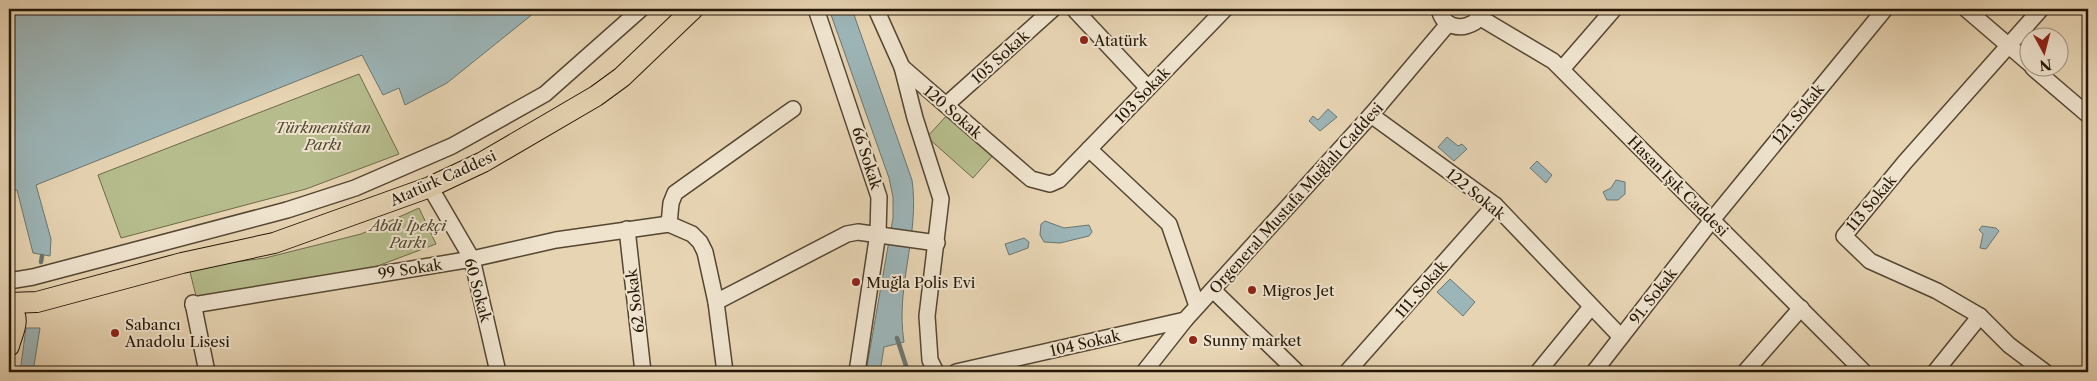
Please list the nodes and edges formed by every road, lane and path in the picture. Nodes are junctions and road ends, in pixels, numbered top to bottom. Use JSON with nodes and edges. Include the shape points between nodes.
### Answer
{"nodes":[{"id":1,"x":641,"y":9,"type":"edge"},
{"id":2,"x":693,"y":9,"type":"edge"},
{"id":3,"x":816,"y":9,"type":"edge"},
{"id":4,"x":876,"y":9,"type":"edge"},
{"id":5,"x":1053,"y":9,"type":"edge"},
{"id":6,"x":1074,"y":9,"type":"edge"},
{"id":7,"x":1225,"y":9,"type":"edge"},
{"id":8,"x":1440,"y":9,"type":"edge"},
{"id":9,"x":1614,"y":9,"type":"edge"},
{"id":10,"x":1885,"y":9,"type":"edge"},
{"id":11,"x":1966,"y":9,"type":"edge"},
{"id":12,"x":2041,"y":9,"type":"edge"},
{"id":13,"x":1480,"y":13,"type":"edge"},
{"id":14,"x":1448,"y":24,"type":"junction"},
{"id":15,"x":2007,"y":45,"type":"junction"},
{"id":16,"x":2020,"y":56,"type":"edge"},
{"id":17,"x":902,"y":68,"type":"junction"},
{"id":18,"x":1562,"y":69,"type":"junction"},
{"id":19,"x":2045,"y":78,"type":"edge"},
{"id":20,"x":1148,"y":88,"type":"junction"},
{"id":21,"x":946,"y":105,"type":"junction"},
{"id":22,"x":793,"y":109,"type":"dead end"},
{"id":23,"x":2088,"y":115,"type":"edge"},
{"id":24,"x":1371,"y":116,"type":"junction"},
{"id":25,"x":1089,"y":149,"type":"junction"},
{"id":26,"x":1059,"y":180,"type":"joint"},
{"id":27,"x":430,"y":188,"type":"junction"},
{"id":28,"x":1495,"y":205,"type":"junction"},
{"id":29,"x":1712,"y":220,"type":"junction"},
{"id":30,"x":669,"y":224,"type":"junction"},
{"id":31,"x":627,"y":229,"type":"junction"},
{"id":32,"x":882,"y":234,"type":"junction"},
{"id":33,"x":937,"y":243,"type":"junction"},
{"id":34,"x":472,"y":259,"type":"junction"},
{"id":35,"x":9,"y":281,"type":"edge"},
{"id":36,"x":1213,"y":290,"type":"junction"},
{"id":37,"x":716,"y":302,"type":"junction"},
{"id":38,"x":1197,"y":306,"type":"junction"},
{"id":39,"x":1591,"y":306,"type":"junction"},
{"id":40,"x":1801,"y":308,"type":"junction"},
{"id":41,"x":11,"y":310,"type":"edge"},
{"id":42,"x":1980,"y":316,"type":"junction"},
{"id":43,"x":1185,"y":320,"type":"junction"},
{"id":44,"x":1621,"y":338,"type":"junction"},
{"id":45,"x":9,"y":342,"type":"edge"},
{"id":46,"x":207,"y":372,"type":"edge"},
{"id":47,"x":498,"y":372,"type":"edge"},
{"id":48,"x":643,"y":372,"type":"edge"},
{"id":49,"x":725,"y":372,"type":"edge"},
{"id":50,"x":857,"y":372,"type":"edge"},
{"id":51,"x":936,"y":372,"type":"edge"},
{"id":52,"x":956,"y":372,"type":"edge"},
{"id":53,"x":1144,"y":372,"type":"edge"},
{"id":54,"x":1297,"y":372,"type":"edge"},
{"id":55,"x":1348,"y":372,"type":"edge"},
{"id":56,"x":1538,"y":372,"type":"edge"},
{"id":57,"x":1594,"y":372,"type":"edge"},
{"id":58,"x":1745,"y":372,"type":"edge"},
{"id":59,"x":1864,"y":372,"type":"edge"},
{"id":60,"x":1935,"y":372,"type":"edge"},
{"id":61,"x":2045,"y":372,"type":"edge"}],
"edges":[{"from":1,"to":35,"type":"street","via":[[545,94],[452,146],[355,188],[287,210]]},
{"from":2,"to":27,"type":"main road","name":"Atatürk Caddesi","via":[[622,77],[596,96],[483,162]]},
{"from":3,"to":32,"type":"street","name":"66 Sokak","via":[[876,182]]},
{"from":4,"to":17,"type":"street","name":"120 Sokak"},
{"from":5,"to":21,"type":"street","name":"105 Sokak"},
{"from":6,"to":20,"type":"street"},
{"from":7,"to":20,"type":"street","name":"103 Sokak"},
{"from":8,"to":14,"type":"street"},
{"from":9,"to":18,"type":"street"},
{"from":10,"to":29,"type":"street","name":"121. Sokak"},
{"from":11,"to":15,"type":"street"},
{"from":12,"to":15,"type":"street","name":"113 Sokak"},
{"from":13,"to":14,"type":"street","via":[[1475,22],[1462,28]]},
{"from":13,"to":18,"type":"street","name":"Hasan Işık Caddesi"},
{"from":14,"to":24,"type":"street","name":"Orgeneral Mustafa Muğlalı Caddesi"},
{"from":15,"to":16,"type":"street"},
{"from":15,"to":42,"type":"street","name":"113 Sokak","via":[[1844,236],[1870,261],[1936,291]]},
{"from":17,"to":21,"type":"street","name":"120 Sokak"},
{"from":17,"to":33,"type":"street","via":[[941,199]]},
{"from":18,"to":29,"type":"street","name":"Hasan Işık Caddesi"},
{"from":19,"to":23,"type":"street"},
{"from":20,"to":25,"type":"street","name":"103 Sokak"},
{"from":21,"to":26,"type":"street","name":"120 Sokak","via":[[1031,179],[1050,184]]},
{"from":22,"to":30,"type":"street","via":[[676,193],[671,203]]},
{"from":24,"to":28,"type":"street","name":"122 Sokak"},
{"from":24,"to":36,"type":"street","name":"Orgeneral Mustafa Muğlalı Caddesi"},
{"from":25,"to":26,"type":"street","name":"103 Sokak"},
{"from":25,"to":38,"type":"street","via":[[1169,224]]},
{"from":27,"to":34,"type":"street","name":"60 Sokak"},
{"from":27,"to":41,"type":"main road","name":"Atatürk Caddesi","via":[[274,243],[182,263]]},
{"from":28,"to":39,"type":"street","name":"122 Sokak"},
{"from":28,"to":55,"type":"street","name":"111. Sokak"},
{"from":29,"to":40,"type":"street","name":"Hasan Işık Caddesi"},
{"from":29,"to":44,"type":"street","name":"91. Sokak"},
{"from":30,"to":31,"type":"street","name":"99 Sokak"},
{"from":30,"to":37,"type":"street","via":[[692,234],[700,242]]},
{"from":31,"to":34,"type":"street","name":"99 Sokak","via":[[556,240]]},
{"from":31,"to":48,"type":"street","name":"62 Sokak"},
{"from":32,"to":33,"type":"street"},
{"from":32,"to":37,"type":"street","via":[[847,234]]},
{"from":32,"to":50,"type":"street","name":"66 Sokak"},
{"from":33,"to":51,"type":"street","via":[[927,324],[930,360]]},
{"from":34,"to":46,"type":"street","name":"99 Sokak","via":[[193,304]]},
{"from":34,"to":47,"type":"street","name":"60 Sokak"},
{"from":36,"to":38,"type":"street","name":"Orgeneral Mustafa Muğlalı Caddesi"},
{"from":36,"to":54,"type":"street"},
{"from":37,"to":49,"type":"street"},
{"from":38,"to":43,"type":"street","name":"Orgeneral Mustafa Muğlalı Caddesi"},
{"from":39,"to":44,"type":"street","name":"122 Sokak"},
{"from":39,"to":56,"type":"street"},
{"from":40,"to":58,"type":"street"},
{"from":40,"to":59,"type":"street","name":"Hasan Işık Caddesi"},
{"from":41,"to":45,"type":"main road","via":[[15,332]]},
{"from":42,"to":60,"type":"street"},
{"from":42,"to":61,"type":"street","name":"113 Sokak","via":[[2009,345]]},
{"from":43,"to":52,"type":"street","name":"104 Sokak"},
{"from":43,"to":53,"type":"street","name":"Orgeneral Mustafa Muğlalı Caddesi"},
{"from":44,"to":57,"type":"street","name":"91. Sokak"}]}
